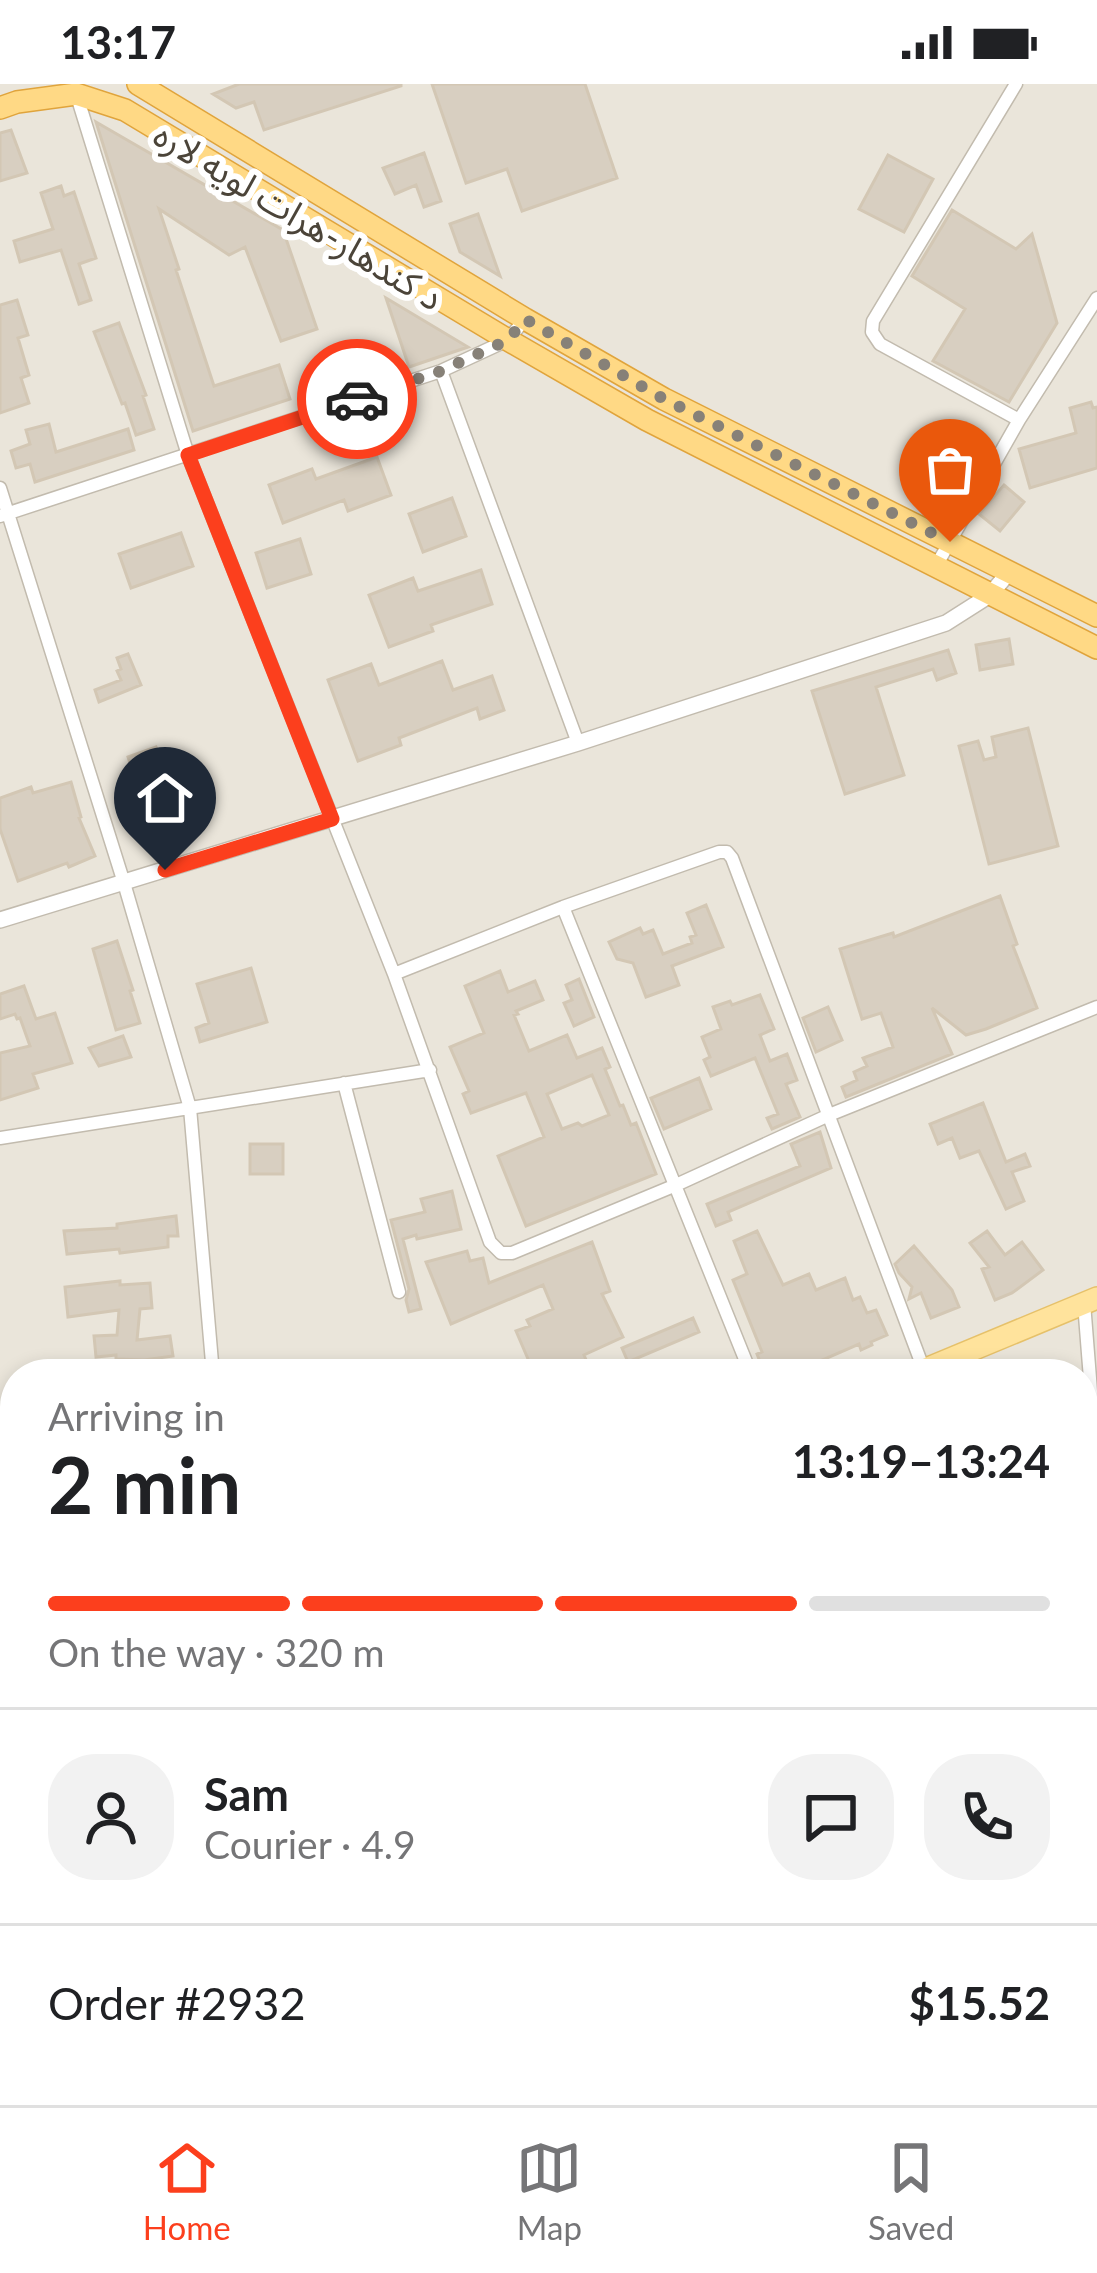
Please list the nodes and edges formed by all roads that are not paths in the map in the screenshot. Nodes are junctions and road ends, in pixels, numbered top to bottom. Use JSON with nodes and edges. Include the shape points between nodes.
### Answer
{"nodes":[{"id":1,"x":138,"y":84,"type":"edge"},
{"id":2,"x":1016,"y":84,"type":"edge"},
{"id":3,"x":76,"y":89,"type":"edge"},
{"id":4,"x":0,"y":107,"type":"edge"},
{"id":5,"x":1097,"y":298,"type":"edge"},
{"id":6,"x":525,"y":319,"type":"junction"},
{"id":7,"x":508,"y":340,"type":"junction"},
{"id":8,"x":441,"y":371,"type":"junction"},
{"id":9,"x":1019,"y":420,"type":"junction"},
{"id":10,"x":188,"y":455,"type":"junction"},
{"id":11,"x":0,"y":488,"type":"edge"},
{"id":12,"x":4,"y":514,"type":"edge"},
{"id":13,"x":950,"y":542,"type":"junction"},
{"id":14,"x":936,"y":566,"type":"junction"},
{"id":15,"x":1009,"y":572,"type":"junction"},
{"id":16,"x":991,"y":595,"type":"junction"},
{"id":17,"x":1097,"y":616,"type":"edge"},
{"id":18,"x":1097,"y":648,"type":"edge"},
{"id":19,"x":578,"y":743,"type":"junction"},
{"id":20,"x":332,"y":819,"type":"junction"},
{"id":21,"x":124,"y":883,"type":"junction"},
{"id":22,"x":563,"y":907,"type":"junction"},
{"id":23,"x":0,"y":920,"type":"edge"},
{"id":24,"x":394,"y":974,"type":"junction"},
{"id":25,"x":1097,"y":1007,"type":"edge"},
{"id":26,"x":430,"y":1070,"type":"junction"},
{"id":27,"x":344,"y":1084,"type":"junction"},
{"id":28,"x":190,"y":1108,"type":"junction"},
{"id":29,"x":829,"y":1115,"type":"junction"},
{"id":30,"x":0,"y":1138,"type":"edge"},
{"id":31,"x":676,"y":1185,"type":"junction"},
{"id":32,"x":399,"y":1292,"type":"dead end"},
{"id":33,"x":1090,"y":1301,"type":"edge"},
{"id":34,"x":212,"y":1359,"type":"edge"},
{"id":35,"x":745,"y":1359,"type":"edge"},
{"id":36,"x":914,"y":1359,"type":"edge"},
{"id":37,"x":950,"y":1359,"type":"edge"},
{"id":38,"x":1092,"y":1359,"type":"edge"}],
"edges":[{"from":1,"to":6,"type":"highway","name":"د کندهار-هرات لويه لاره"},
{"from":2,"to":9,"type":"street","via":[[872,332],[880,344]]},
{"from":3,"to":4,"type":"highway","name":"د کندهار-هرات لويه لاره"},
{"from":3,"to":7,"type":"highway","name":"د کندهار-هرات لويه لاره","via":[[125,110]]},
{"from":3,"to":10,"type":"street"},
{"from":5,"to":9,"type":"street"},
{"from":6,"to":7,"type":"street"},
{"from":6,"to":13,"type":"highway","name":"د کندهار-هرات لويه لاره","via":[[664,399]]},
{"from":7,"to":8,"type":"street"},
{"from":7,"to":14,"type":"highway","name":"د کندهار-هرات لويه لاره"},
{"from":8,"to":10,"type":"street"},
{"from":8,"to":19,"type":"street"},
{"from":9,"to":13,"type":"street"},
{"from":10,"to":12,"type":"street"},
{"from":10,"to":20,"type":"street"},
{"from":11,"to":12,"type":"street"},
{"from":12,"to":21,"type":"street"},
{"from":13,"to":14,"type":"street"},
{"from":13,"to":15,"type":"highway","name":"د کندهار-هرات لويه لاره"},
{"from":14,"to":16,"type":"highway","name":"د کندهار-هرات لويه لاره"},
{"from":15,"to":16,"type":"street"},
{"from":15,"to":17,"type":"highway","name":"د کندهار-هرات لويه لاره"},
{"from":16,"to":18,"type":"highway","name":"د کندهار-هرات لويه لاره"},
{"from":16,"to":19,"type":"street","via":[[946,623]]},
{"from":19,"to":20,"type":"street"},
{"from":20,"to":21,"type":"street"},
{"from":20,"to":24,"type":"street"},
{"from":21,"to":23,"type":"street"},
{"from":21,"to":28,"type":"street"},
{"from":22,"to":24,"type":"street"},
{"from":22,"to":29,"type":"street","via":[[727,852]]},
{"from":22,"to":31,"type":"street"},
{"from":24,"to":26,"type":"street"},
{"from":25,"to":29,"type":"street"},
{"from":26,"to":27,"type":"street"},
{"from":26,"to":31,"type":"street","via":[[490,1242],[501,1253]]},
{"from":27,"to":28,"type":"street"},
{"from":27,"to":32,"type":"street"},
{"from":28,"to":30,"type":"street"},
{"from":28,"to":34,"type":"street"},
{"from":29,"to":31,"type":"street"},
{"from":29,"to":36,"type":"street"},
{"from":31,"to":35,"type":"street"},
{"from":33,"to":37,"type":"main road"},
{"from":33,"to":38,"type":"street"}]}
